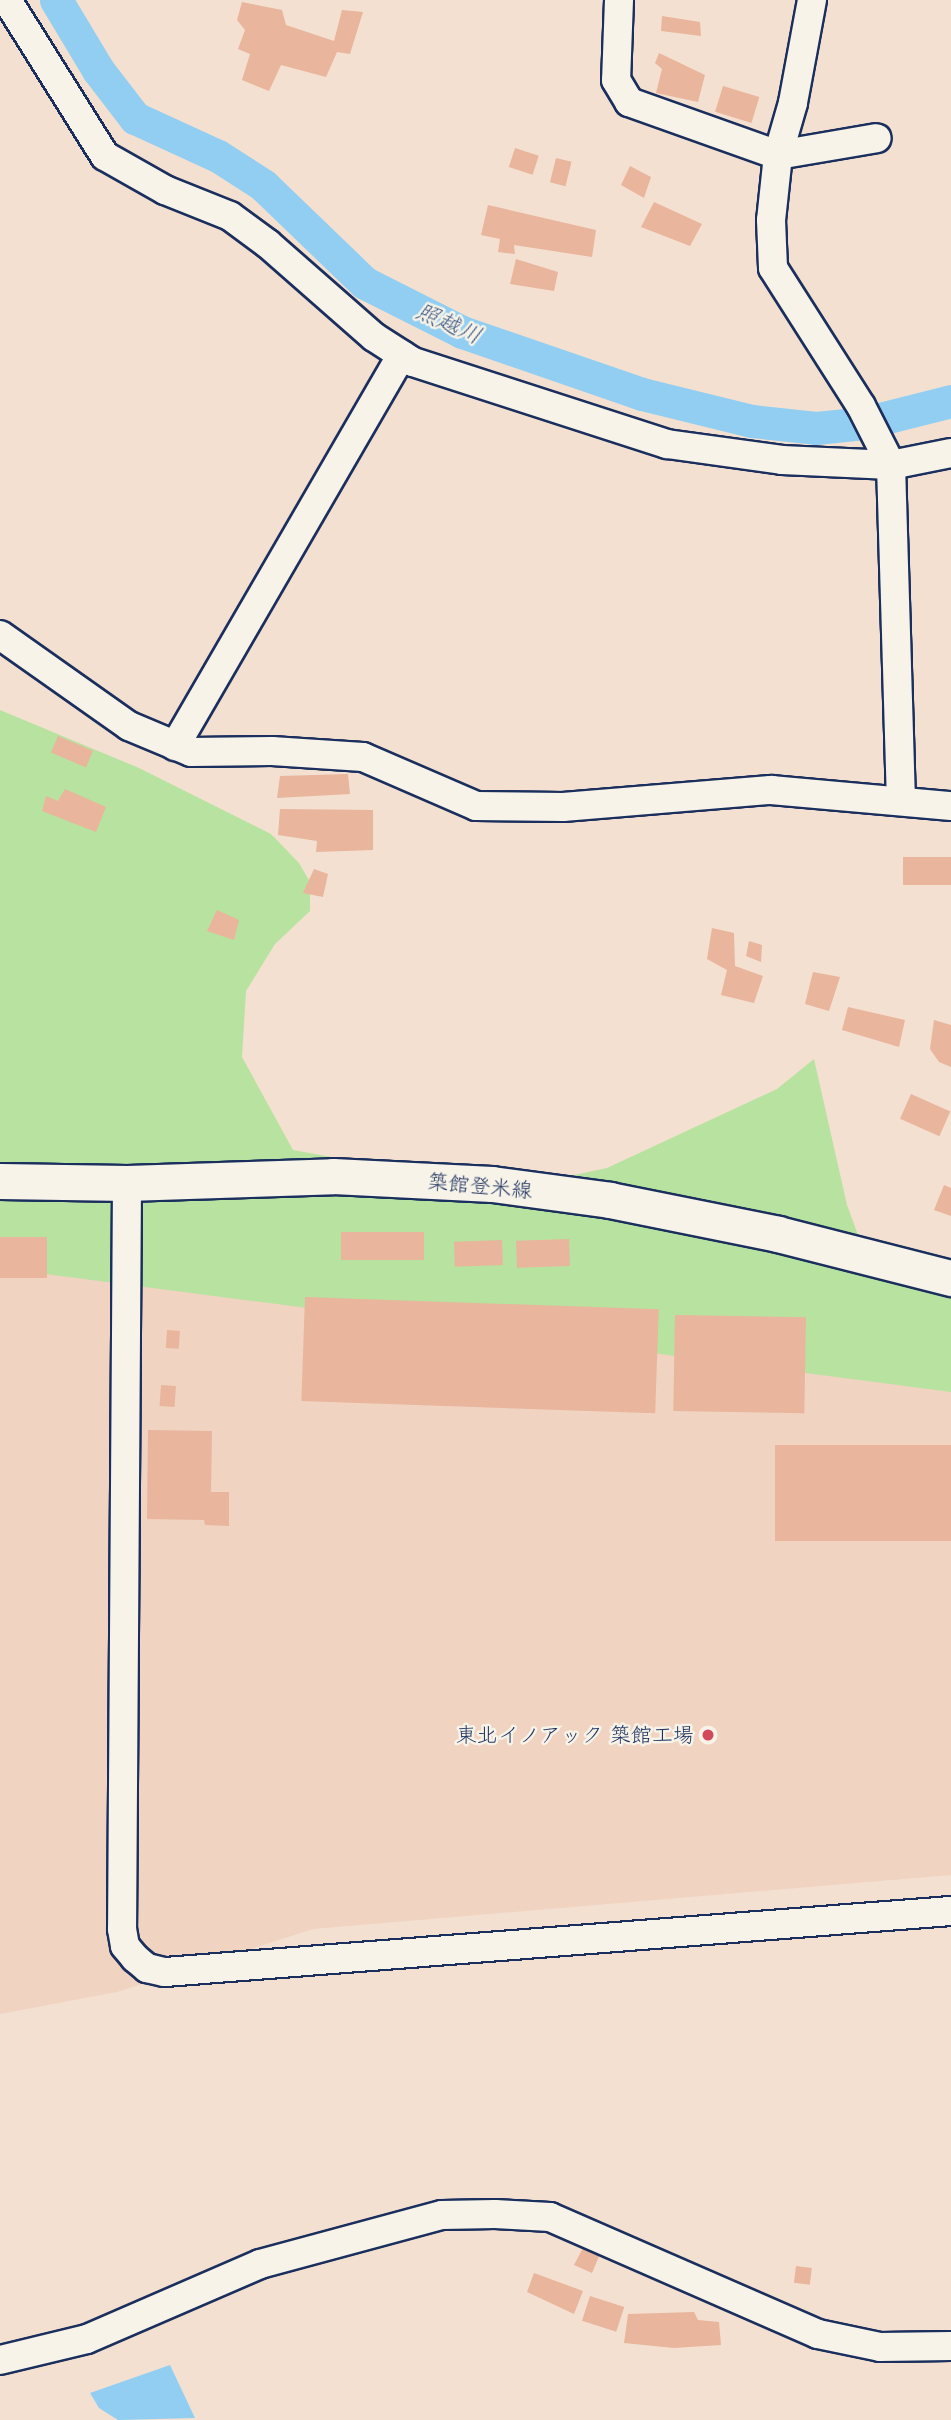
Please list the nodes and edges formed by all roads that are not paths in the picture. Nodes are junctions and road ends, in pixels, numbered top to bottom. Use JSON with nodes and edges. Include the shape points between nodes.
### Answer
{"nodes":[{"id":1,"x":6,"y":0,"type":"edge"},
{"id":2,"x":619,"y":0,"type":"edge"},
{"id":3,"x":811,"y":0,"type":"edge"},
{"id":4,"x":877,"y":138,"type":"dead end"},
{"id":5,"x":778,"y":155,"type":"junction"},
{"id":6,"x":402,"y":355,"type":"junction"},
{"id":7,"x":951,"y":453,"type":"edge"},
{"id":8,"x":891,"y":465,"type":"junction"},
{"id":9,"x":0,"y":635,"type":"edge"},
{"id":10,"x":175,"y":746,"type":"junction"},
{"id":11,"x":901,"y":800,"type":"junction"},
{"id":12,"x":951,"y":806,"type":"edge"},
{"id":13,"x":0,"y":1181,"type":"edge"},
{"id":14,"x":127,"y":1183,"type":"junction"},
{"id":15,"x":951,"y":1278,"type":"edge"},
{"id":16,"x":951,"y":1911,"type":"edge"},
{"id":17,"x":951,"y":2346,"type":"edge"},
{"id":18,"x":0,"y":2360,"type":"edge"}],
"edges":[{"from":1,"to":6,"type":"street","via":[[105,156],[153,185],[230,216],[374,337]]},
{"from":2,"to":5,"type":"street","via":[[616,80],[629,102]]},
{"from":3,"to":5,"type":"street","via":[[793,103]]},
{"from":4,"to":5,"type":"street"},
{"from":5,"to":8,"type":"street","via":[[771,220],[772,268],[861,407]]},
{"from":6,"to":8,"type":"street","via":[[451,377],[667,444],[782,460]]},
{"from":6,"to":10,"type":"street"},
{"from":7,"to":8,"type":"street"},
{"from":8,"to":11,"type":"street"},
{"from":9,"to":10,"type":"street","via":[[129,726]]},
{"from":10,"to":11,"type":"street","via":[[191,752],[363,757],[476,806],[564,807],[771,790]]},
{"from":11,"to":12,"type":"street"},
{"from":13,"to":14,"type":"main road","name":"築館登米線"},
{"from":14,"to":15,"type":"main road","name":"築館登米線","via":[[333,1176],[492,1184],[610,1200],[765,1231]]},
{"from":14,"to":16,"type":"street","via":[[122,1929],[125,1946],[135,1958],[147,1968],[165,1972]]},
{"from":17,"to":18,"type":"street","via":[[880,2347],[818,2334],[550,2217],[482,2214],[442,2215],[260,2264],[87,2339]]}]}
